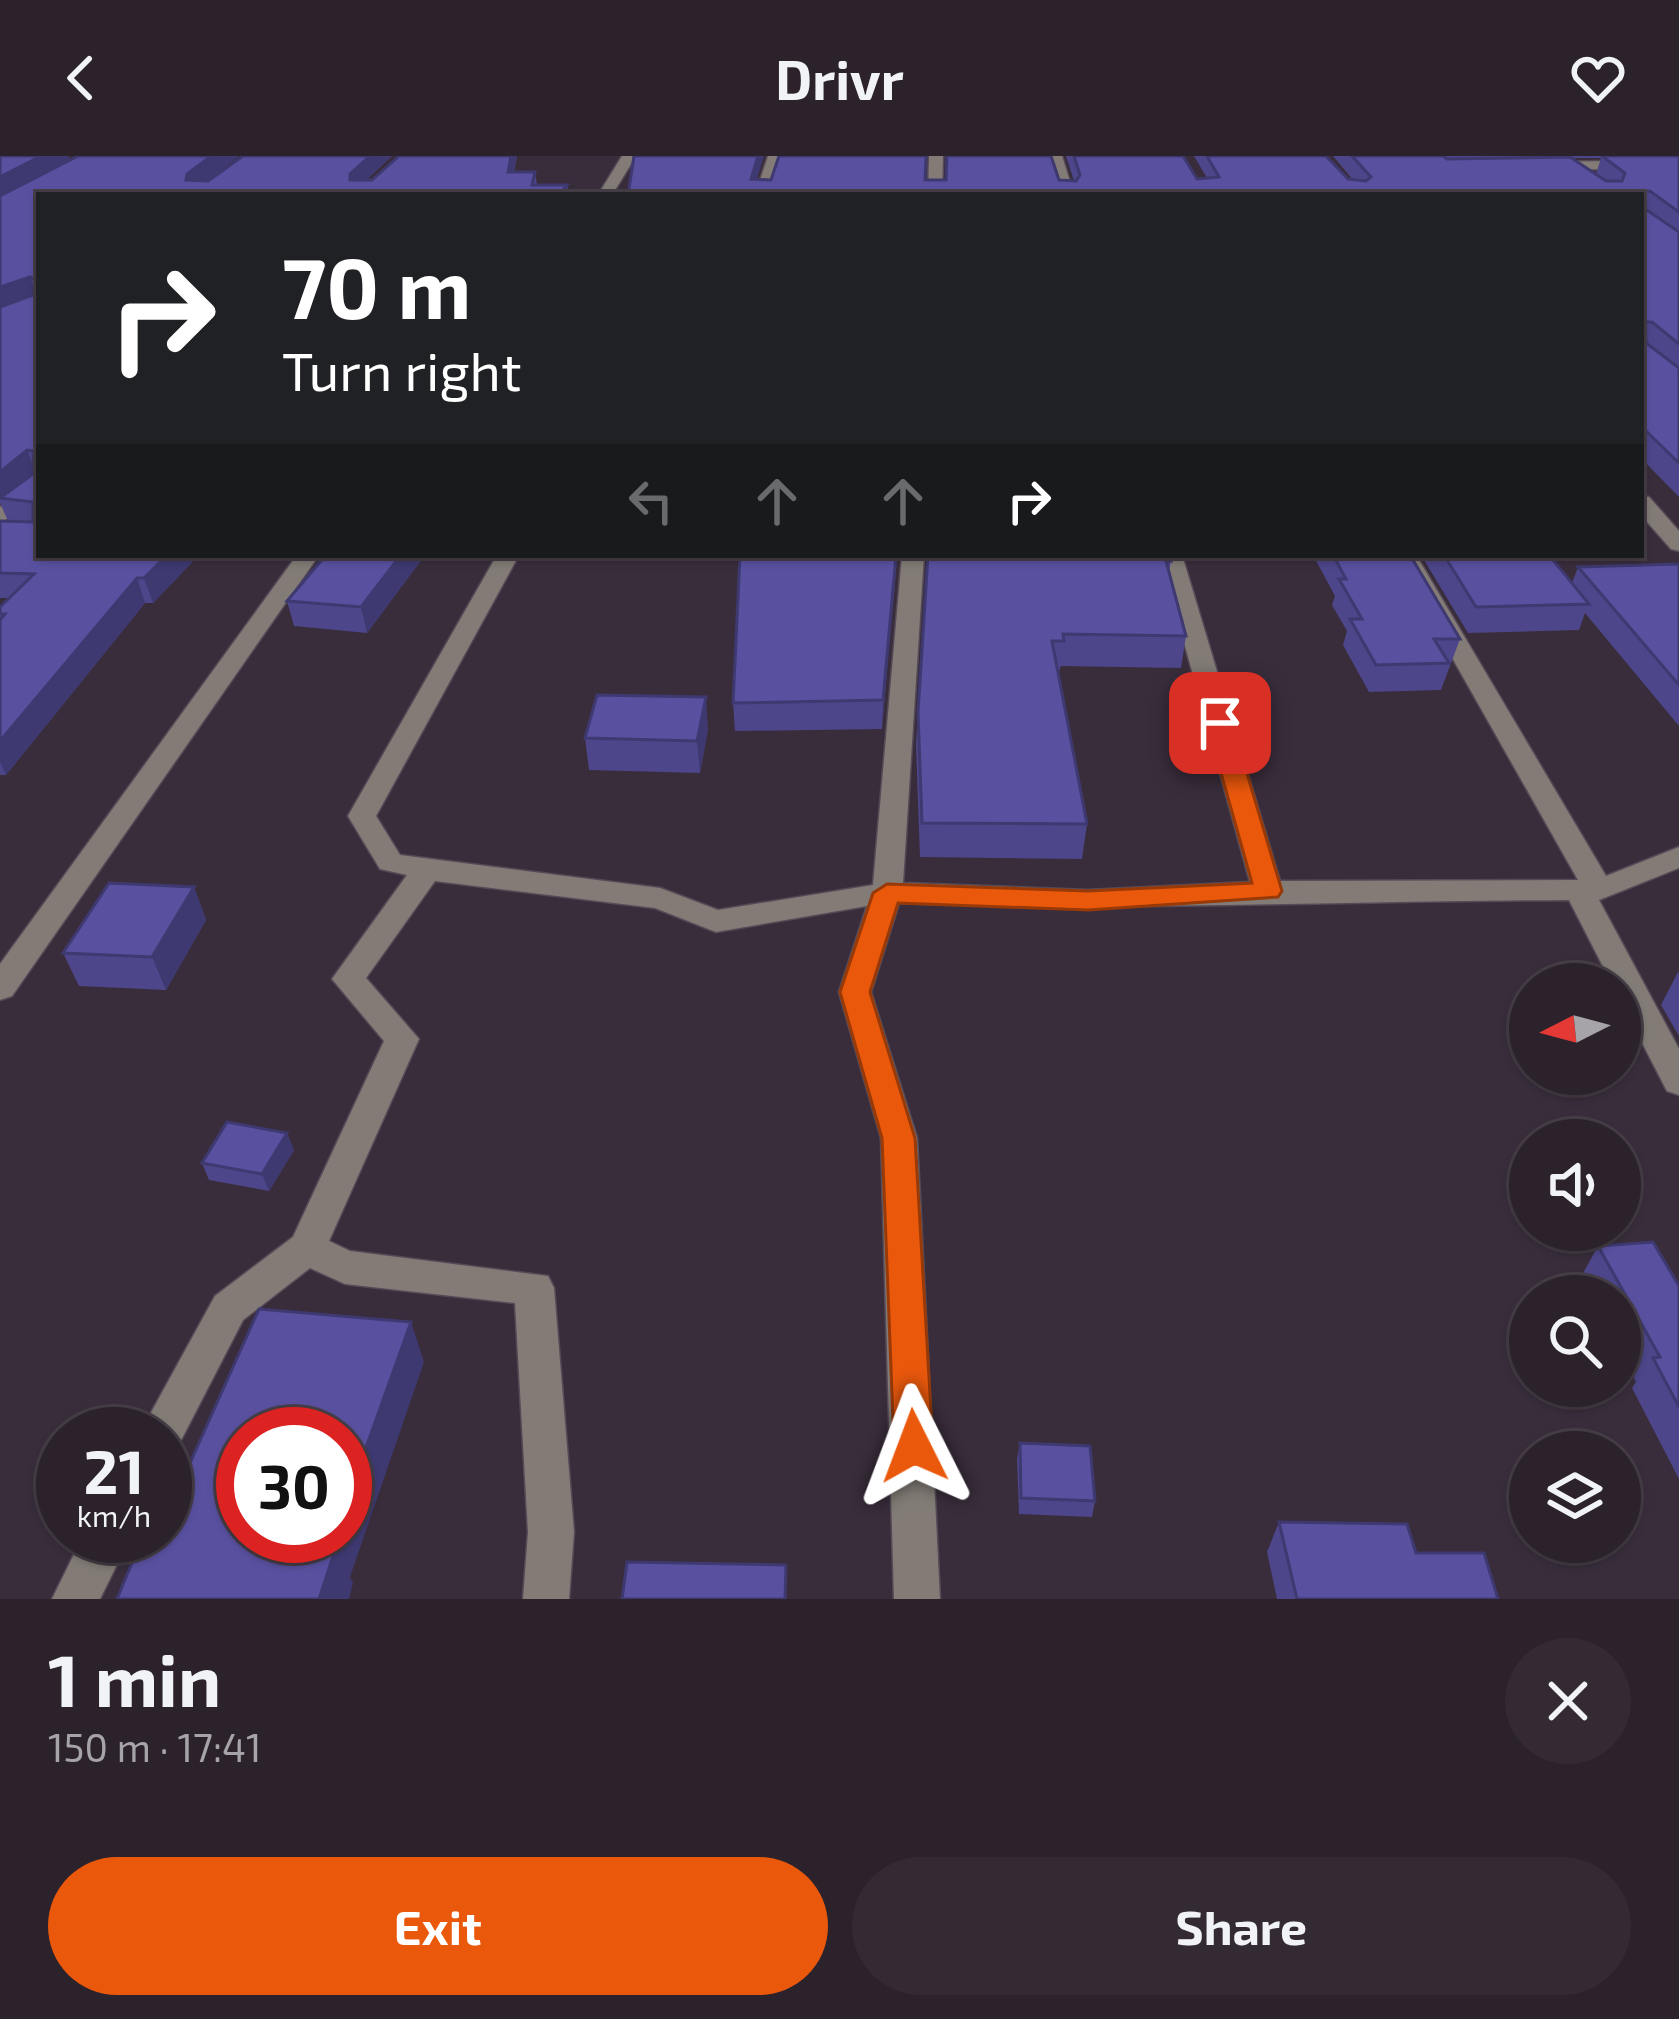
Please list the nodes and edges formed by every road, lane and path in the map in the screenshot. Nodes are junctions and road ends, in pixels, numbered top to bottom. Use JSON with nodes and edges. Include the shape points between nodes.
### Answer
{"nodes":[{"id":1,"x":629,"y":156,"type":"edge"},
{"id":2,"x":775,"y":156,"type":"edge"},
{"id":3,"x":936,"y":156,"type":"edge"},
{"id":4,"x":1055,"y":156,"type":"edge"},
{"id":5,"x":1678,"y":165,"type":"edge"},
{"id":6,"x":1569,"y":166,"type":"junction"},
{"id":7,"x":1526,"y":167,"type":"edge"},
{"id":8,"x":1596,"y":185,"type":"edge"},
{"id":9,"x":606,"y":192,"type":"edge"},
{"id":10,"x":763,"y":192,"type":"edge"},
{"id":11,"x":935,"y":192,"type":"edge"},
{"id":12,"x":1066,"y":192,"type":"edge"},
{"id":13,"x":36,"y":486,"type":"edge"},
{"id":14,"x":1644,"y":505,"type":"edge"},
{"id":15,"x":0,"y":518,"type":"edge"},
{"id":16,"x":1679,"y":544,"type":"edge"},
{"id":17,"x":306,"y":558,"type":"edge"},
{"id":18,"x":506,"y":558,"type":"edge"},
{"id":19,"x":913,"y":558,"type":"edge"},
{"id":20,"x":1172,"y":558,"type":"edge"},
{"id":21,"x":1407,"y":558,"type":"edge"},
{"id":22,"x":1679,"y":857,"type":"edge"},
{"id":23,"x":428,"y":870,"type":"junction"},
{"id":24,"x":1589,"y":890,"type":"junction"},
{"id":25,"x":1268,"y":891,"type":"junction"},
{"id":26,"x":887,"y":893,"type":"junction"},
{"id":27,"x":0,"y":988,"type":"edge"},
{"id":28,"x":1679,"y":1082,"type":"edge"},
{"id":29,"x":307,"y":1248,"type":"junction"},
{"id":30,"x":176,"y":1407,"type":"edge"},
{"id":31,"x":94,"y":1563,"type":"edge"},
{"id":32,"x":75,"y":1599,"type":"edge"},
{"id":33,"x":546,"y":1599,"type":"edge"},
{"id":34,"x":916,"y":1599,"type":"edge"}],
"edges":[{"from":1,"to":9,"type":"street"},
{"from":2,"to":10,"type":"street"},
{"from":3,"to":11,"type":"street"},
{"from":4,"to":12,"type":"street"},
{"from":5,"to":6,"type":"street"},
{"from":6,"to":7,"type":"street"},
{"from":6,"to":8,"type":"street"},
{"from":13,"to":15,"type":"street"},
{"from":14,"to":16,"type":"street"},
{"from":17,"to":27,"type":"street"},
{"from":18,"to":23,"type":"street","via":[[362,816],[390,862]]},
{"from":19,"to":26,"type":"street"},
{"from":20,"to":25,"type":"street"},
{"from":21,"to":24,"type":"street"},
{"from":22,"to":24,"type":"street"},
{"from":23,"to":26,"type":"street","via":[[660,898],[716,921]]},
{"from":23,"to":29,"type":"street","via":[[348,979],[402,1039]]},
{"from":24,"to":25,"type":"street"},
{"from":24,"to":28,"type":"street"},
{"from":25,"to":26,"type":"street","via":[[1088,900]]},
{"from":26,"to":34,"type":"street","via":[[855,992],[899,1138]]},
{"from":29,"to":30,"type":"street","via":[[229,1308]]},
{"from":29,"to":33,"type":"street","via":[[344,1267],[534,1288],[551,1532]]},
{"from":31,"to":32,"type":"street"}]}
